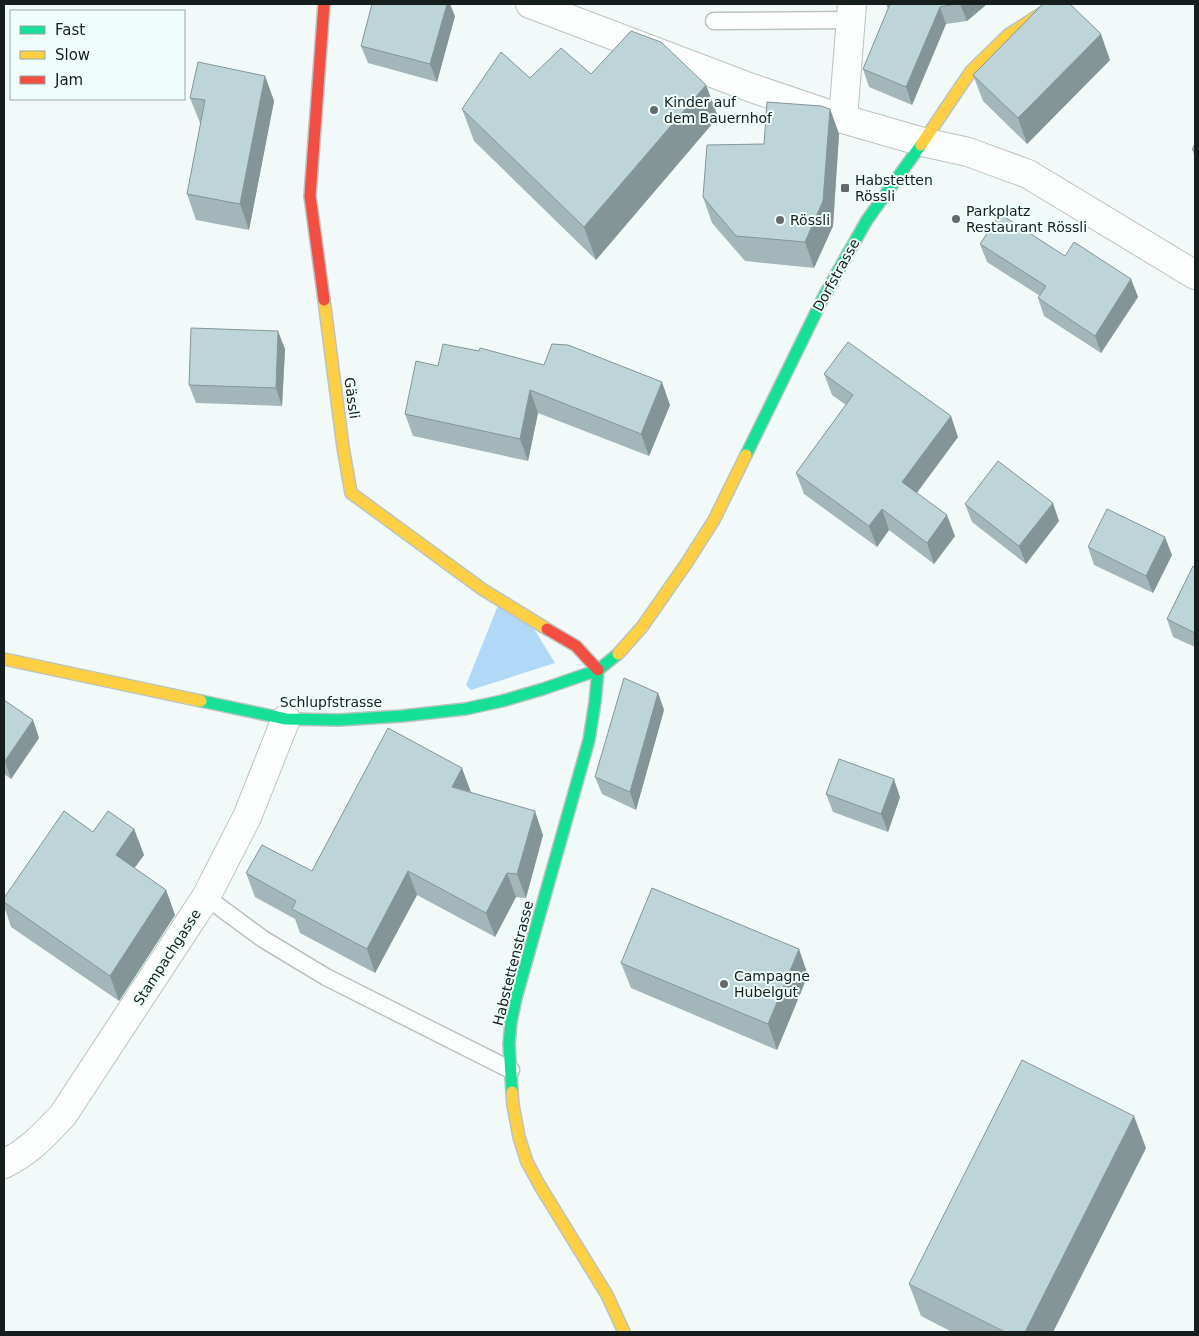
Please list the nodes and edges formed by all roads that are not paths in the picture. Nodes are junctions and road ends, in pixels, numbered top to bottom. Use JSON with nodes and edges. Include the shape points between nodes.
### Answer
{"nodes":[{"id":1,"x":324,"y":4,"type":"edge"},
{"id":2,"x":530,"y":4,"type":"edge"},
{"id":3,"x":1056,"y":4,"type":"edge"},
{"id":4,"x":851,"y":12,"type":"edge"},
{"id":5,"x":714,"y":22,"type":"dead end"},
{"id":6,"x":843,"y":118,"type":"junction"},
{"id":7,"x":923,"y":142,"type":"junction"},
{"id":8,"x":1195,"y":275,"type":"edge"},
{"id":9,"x":4,"y":659,"type":"edge"},
{"id":10,"x":598,"y":670,"type":"junction"},
{"id":11,"x":286,"y":719,"type":"junction"},
{"id":12,"x":206,"y":897,"type":"junction"},
{"id":13,"x":510,"y":1070,"type":"junction"},
{"id":14,"x":4,"y":1164,"type":"edge"},
{"id":15,"x":624,"y":1332,"type":"edge"}],
"edges":[{"from":1,"to":10,"type":"street","name":"Gässli","via":[[310,196],[351,493],[482,589],[576,646]]},
{"from":2,"to":6,"type":"street","via":[[749,87]]},
{"from":3,"to":7,"type":"street","name":"Dorfstrasse","via":[[1008,35],[971,71]]},
{"from":4,"to":5,"type":"lane"},
{"from":4,"to":6,"type":"street"},
{"from":6,"to":7,"type":"street"},
{"from":7,"to":8,"type":"street","via":[[968,152],[1028,174]]},
{"from":7,"to":10,"type":"street","name":"Dorfstrasse","via":[[867,220],[825,294],[714,520],[642,627],[619,653]]},
{"from":9,"to":11,"type":"street","name":"Schlupfstrasse"},
{"from":10,"to":11,"type":"street","name":"Schlupfstrasse","via":[[543,689],[465,709],[339,720]]},
{"from":10,"to":13,"type":"street","name":"Habstettenstrasse","via":[[589,740],[516,998],[509,1044]]},
{"from":11,"to":12,"type":"street","name":"Stampachgasse","via":[[246,817]]},
{"from":12,"to":13,"type":"lane","via":[[263,939],[326,976]]},
{"from":12,"to":14,"type":"street","name":"Stampachgasse","via":[[63,1115],[37,1144]]},
{"from":13,"to":15,"type":"street","name":"Habstettenstrasse","via":[[516,1124],[527,1162],[608,1295]]}]}
